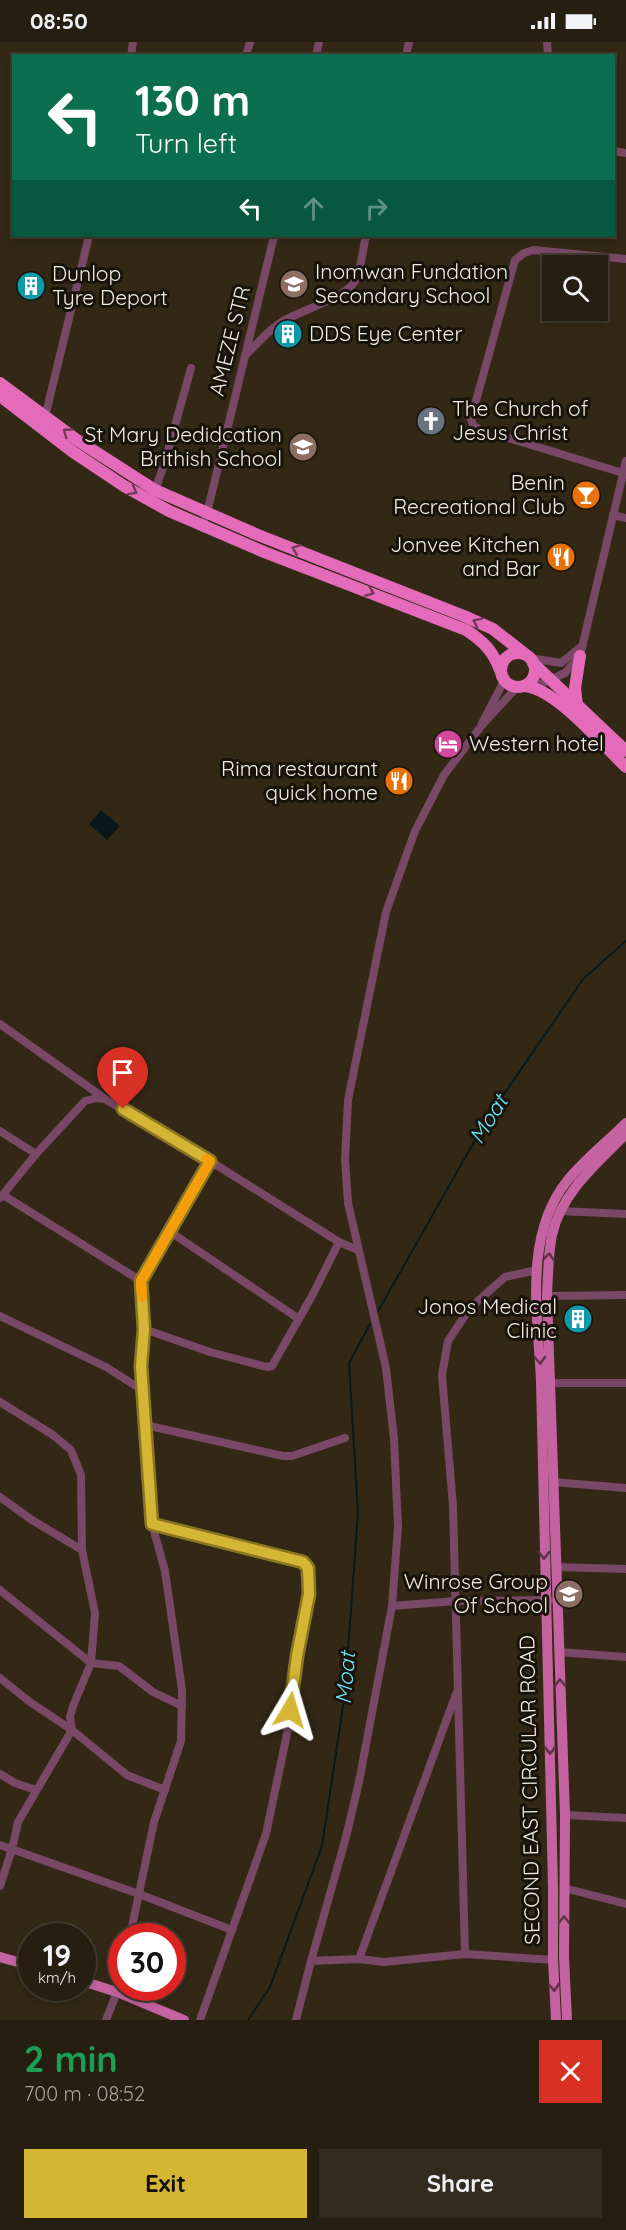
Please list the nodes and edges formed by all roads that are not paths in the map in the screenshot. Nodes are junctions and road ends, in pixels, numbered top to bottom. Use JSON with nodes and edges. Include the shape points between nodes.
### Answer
{"nodes":[{"id":1,"x":89,"y":237,"type":"edge"},
{"id":2,"x":274,"y":237,"type":"edge"},
{"id":3,"x":366,"y":237,"type":"edge"},
{"id":4,"x":626,"y":258,"type":"edge"},
{"id":5,"x":244,"y":357,"type":"junction"},
{"id":6,"x":191,"y":368,"type":"dead end"},
{"id":7,"x":0,"y":383,"type":"edge"},
{"id":8,"x":0,"y":396,"type":"edge"},
{"id":9,"x":45,"y":417,"type":"junction"},
{"id":10,"x":626,"y":461,"type":"edge"},
{"id":11,"x":623,"y":473,"type":"junction"},
{"id":12,"x":154,"y":496,"type":"junction"},
{"id":13,"x":613,"y":515,"type":"junction"},
{"id":14,"x":626,"y":518,"type":"edge"},
{"id":15,"x":204,"y":519,"type":"junction"},
{"id":16,"x":582,"y":650,"type":"junction"},
{"id":17,"x":529,"y":658,"type":"junction"},
{"id":18,"x":502,"y":676,"type":"junction"},
{"id":19,"x":552,"y":680,"type":"junction"},
{"id":20,"x":525,"y":687,"type":"junction"},
{"id":21,"x":577,"y":705,"type":"junction"},
{"id":22,"x":482,"y":725,"type":"junction"},
{"id":23,"x":626,"y":752,"type":"edge"},
{"id":24,"x":626,"y":767,"type":"edge"},
{"id":25,"x":0,"y":1024,"type":"edge"},
{"id":26,"x":105,"y":1099,"type":"junction"},
{"id":27,"x":626,"y":1123,"type":"edge"},
{"id":28,"x":0,"y":1131,"type":"edge"},
{"id":29,"x":626,"y":1134,"type":"edge"},
{"id":30,"x":36,"y":1154,"type":"junction"},
{"id":31,"x":210,"y":1161,"type":"junction"},
{"id":32,"x":2,"y":1196,"type":"edge"},
{"id":33,"x":560,"y":1211,"type":"junction"},
{"id":34,"x":626,"y":1214,"type":"edge"},
{"id":35,"x":169,"y":1231,"type":"junction"},
{"id":36,"x":339,"y":1242,"type":"junction"},
{"id":37,"x":358,"y":1250,"type":"junction"},
{"id":38,"x":537,"y":1270,"type":"junction"},
{"id":39,"x":141,"y":1281,"type":"junction"},
{"id":40,"x":626,"y":1295,"type":"edge"},
{"id":41,"x":547,"y":1296,"type":"junction"},
{"id":42,"x":0,"y":1316,"type":"edge"},
{"id":43,"x":299,"y":1319,"type":"junction"},
{"id":44,"x":144,"y":1329,"type":"junction"},
{"id":45,"x":551,"y":1383,"type":"junction"},
{"id":46,"x":626,"y":1383,"type":"edge"},
{"id":47,"x":142,"y":1390,"type":"junction"},
{"id":48,"x":0,"y":1402,"type":"edge"},
{"id":49,"x":145,"y":1425,"type":"junction"},
{"id":50,"x":345,"y":1438,"type":"dead end"},
{"id":51,"x":553,"y":1482,"type":"junction"},
{"id":52,"x":626,"y":1488,"type":"edge"},
{"id":53,"x":0,"y":1497,"type":"edge"},
{"id":54,"x":152,"y":1524,"type":"junction"},
{"id":55,"x":82,"y":1550,"type":"junction"},
{"id":56,"x":556,"y":1567,"type":"junction"},
{"id":57,"x":626,"y":1569,"type":"edge"},
{"id":58,"x":0,"y":1590,"type":"edge"},
{"id":59,"x":552,"y":1600,"type":"junction"},
{"id":60,"x":456,"y":1601,"type":"junction"},
{"id":61,"x":392,"y":1606,"type":"junction"},
{"id":62,"x":559,"y":1652,"type":"junction"},
{"id":63,"x":626,"y":1657,"type":"edge"},
{"id":64,"x":91,"y":1663,"type":"junction"},
{"id":65,"x":0,"y":1678,"type":"edge"},
{"id":66,"x":458,"y":1690,"type":"junction"},
{"id":67,"x":182,"y":1706,"type":"junction"},
{"id":68,"x":72,"y":1730,"type":"junction"},
{"id":69,"x":0,"y":1774,"type":"edge"},
{"id":70,"x":165,"y":1790,"type":"junction"},
{"id":71,"x":36,"y":1791,"type":"junction"},
{"id":72,"x":565,"y":1815,"type":"junction"},
{"id":73,"x":626,"y":1818,"type":"edge"},
{"id":74,"x":0,"y":1845,"type":"edge"},
{"id":75,"x":12,"y":1849,"type":"junction"},
{"id":76,"x":0,"y":1886,"type":"edge"},
{"id":77,"x":564,"y":1888,"type":"junction"},
{"id":78,"x":139,"y":1894,"type":"junction"},
{"id":79,"x":626,"y":1904,"type":"edge"},
{"id":80,"x":133,"y":1923,"type":"edge"},
{"id":81,"x":232,"y":1930,"type":"junction"},
{"id":82,"x":465,"y":1954,"type":"junction"},
{"id":83,"x":0,"y":1957,"type":"edge"},
{"id":84,"x":359,"y":1959,"type":"junction"},
{"id":85,"x":553,"y":1960,"type":"junction"},
{"id":86,"x":311,"y":1961,"type":"junction"},
{"id":87,"x":18,"y":1962,"type":"edge"},
{"id":88,"x":113,"y":2001,"type":"edge"},
{"id":89,"x":139,"y":2001,"type":"edge"},
{"id":90,"x":106,"y":2020,"type":"edge"},
{"id":91,"x":184,"y":2020,"type":"edge"},
{"id":92,"x":200,"y":2020,"type":"edge"},
{"id":93,"x":297,"y":2020,"type":"edge"},
{"id":94,"x":556,"y":2020,"type":"edge"},
{"id":95,"x":567,"y":2020,"type":"edge"}],
"edges":[{"from":1,"to":9,"type":"street"},
{"from":2,"to":5,"type":"street","name":"AMEZE STR"},
{"from":3,"to":5,"type":"street","via":[[356,280],[350,287],[280,323]]},
{"from":4,"to":11,"type":"street","via":[[534,250],[515,260],[471,419],[478,429]]},
{"from":5,"to":15,"type":"street","name":"AMEZE STR"},
{"from":6,"to":12,"type":"street"},
{"from":7,"to":9,"type":"highway"},
{"from":8,"to":12,"type":"highway","one_way":true,"via":[[124,486]]},
{"from":12,"to":9,"type":"highway","one_way":true},
{"from":10,"to":11,"type":"street"},
{"from":11,"to":13,"type":"street"},
{"from":12,"to":15,"type":"highway"},
{"from":13,"to":14,"type":"street"},
{"from":13,"to":16,"type":"street"},
{"from":17,"to":15,"type":"highway","one_way":true,"via":[[493,629],[464,616]]},
{"from":15,"to":18,"type":"highway","one_way":true,"via":[[264,552],[466,630],[489,648]]},
{"from":16,"to":17,"type":"street","via":[[561,663]]},
{"from":16,"to":19,"type":"street","via":[[573,666]]},
{"from":16,"to":21,"type":"highway","via":[[575,688]]},
{"from":17,"to":18,"type":"highway","via":[[513,653],[508,656],[501,665]]},
{"from":17,"to":19,"type":"highway"},
{"from":17,"to":20,"type":"highway","via":[[535,668]]},
{"from":18,"to":20,"type":"highway"},
{"from":18,"to":22,"type":"street"},
{"from":19,"to":20,"type":"street"},
{"from":19,"to":21,"type":"highway"},
{"from":20,"to":22,"type":"street"},
{"from":20,"to":24,"type":"highway","via":[[544,691],[561,703]]},
{"from":21,"to":23,"type":"highway"},
{"from":22,"to":37,"type":"street","via":[[444,775],[415,831],[386,912],[346,1131],[348,1203]]},
{"from":25,"to":26,"type":"street"},
{"from":26,"to":30,"type":"street","via":[[85,1101]]},
{"from":26,"to":31,"type":"street"},
{"from":27,"to":38,"type":"main road","name":"SECOND EAST CIRCULAR ROAD","via":[[567,1181],[555,1200],[542,1232]]},
{"from":28,"to":30,"type":"street"},
{"from":29,"to":33,"type":"main road","name":"SECOND EAST CIRCULAR ROAD","via":[[573,1190]]},
{"from":30,"to":32,"type":"street"},
{"from":31,"to":35,"type":"street"},
{"from":31,"to":36,"type":"street"},
{"from":32,"to":39,"type":"street"},
{"from":33,"to":34,"type":"street"},
{"from":41,"to":33,"type":"main road","name":"SECOND EAST CIRCULAR ROAD","one_way":true,"via":[[548,1260]]},
{"from":35,"to":39,"type":"street"},
{"from":35,"to":43,"type":"street"},
{"from":36,"to":37,"type":"street"},
{"from":36,"to":43,"type":"street"},
{"from":37,"to":61,"type":"street","via":[[386,1368],[394,1439],[398,1527]]},
{"from":38,"to":59,"type":"main road","name":"SECOND EAST CIRCULAR ROAD","one_way":true},
{"from":38,"to":60,"type":"street","via":[[505,1277],[470,1308],[448,1341],[442,1375]]},
{"from":39,"to":44,"type":"street"},
{"from":40,"to":41,"type":"street"},
{"from":41,"to":45,"type":"main road","name":"SECOND EAST CIRCULAR ROAD"},
{"from":42,"to":47,"type":"street","via":[[106,1367]]},
{"from":43,"to":44,"type":"street","via":[[270,1367]]},
{"from":44,"to":47,"type":"street"},
{"from":45,"to":46,"type":"street"},
{"from":45,"to":51,"type":"main road","name":"SECOND EAST CIRCULAR ROAD"},
{"from":47,"to":49,"type":"street"},
{"from":48,"to":55,"type":"street","via":[[71,1450],[81,1475]]},
{"from":49,"to":50,"type":"street","via":[[283,1456]]},
{"from":49,"to":54,"type":"street"},
{"from":51,"to":52,"type":"street"},
{"from":51,"to":56,"type":"main road","name":"SECOND EAST CIRCULAR ROAD"},
{"from":53,"to":55,"type":"street"},
{"from":54,"to":67,"type":"street","via":[[165,1571]]},
{"from":54,"to":81,"type":"street","via":[[303,1562],[308,1568],[309,1594],[275,1793],[266,1834]]},
{"from":55,"to":64,"type":"street","via":[[95,1613]]},
{"from":56,"to":57,"type":"street"},
{"from":56,"to":59,"type":"main road","name":"SECOND EAST CIRCULAR ROAD"},
{"from":58,"to":64,"type":"street"},
{"from":59,"to":60,"type":"street"},
{"from":59,"to":62,"type":"main road","name":"SECOND EAST CIRCULAR ROAD"},
{"from":59,"to":85,"type":"main road","name":"SECOND EAST CIRCULAR ROAD","one_way":true},
{"from":60,"to":61,"type":"street"},
{"from":60,"to":66,"type":"street"},
{"from":61,"to":86,"type":"street","via":[[354,1804]]},
{"from":62,"to":63,"type":"street"},
{"from":72,"to":62,"type":"main road","name":"SECOND EAST CIRCULAR ROAD","one_way":true},
{"from":64,"to":67,"type":"street","via":[[119,1666],[153,1692]]},
{"from":64,"to":68,"type":"street","via":[[73,1706]]},
{"from":65,"to":68,"type":"street"},
{"from":66,"to":82,"type":"street"},
{"from":66,"to":84,"type":"street"},
{"from":67,"to":70,"type":"street","via":[[181,1741]]},
{"from":68,"to":70,"type":"street","via":[[128,1775]]},
{"from":68,"to":71,"type":"street"},
{"from":69,"to":71,"type":"street"},
{"from":70,"to":78,"type":"street"},
{"from":71,"to":75,"type":"street","via":[[18,1822]]},
{"from":72,"to":73,"type":"street"},
{"from":72,"to":77,"type":"main road","name":"SECOND EAST CIRCULAR ROAD"},
{"from":74,"to":75,"type":"street"},
{"from":75,"to":76,"type":"street"},
{"from":75,"to":78,"type":"street"},
{"from":77,"to":79,"type":"street"},
{"from":95,"to":77,"type":"main road","name":"SECOND EAST CIRCULAR ROAD","one_way":true},
{"from":78,"to":80,"type":"street"},
{"from":78,"to":81,"type":"street"},
{"from":81,"to":92,"type":"street"},
{"from":82,"to":84,"type":"street","via":[[384,1962]]},
{"from":82,"to":85,"type":"street"},
{"from":83,"to":87,"type":"main road"},
{"from":84,"to":86,"type":"street"},
{"from":85,"to":94,"type":"main road","name":"SECOND EAST CIRCULAR ROAD","one_way":true},
{"from":86,"to":93,"type":"street"},
{"from":88,"to":90,"type":"street"},
{"from":89,"to":91,"type":"main road"}]}
